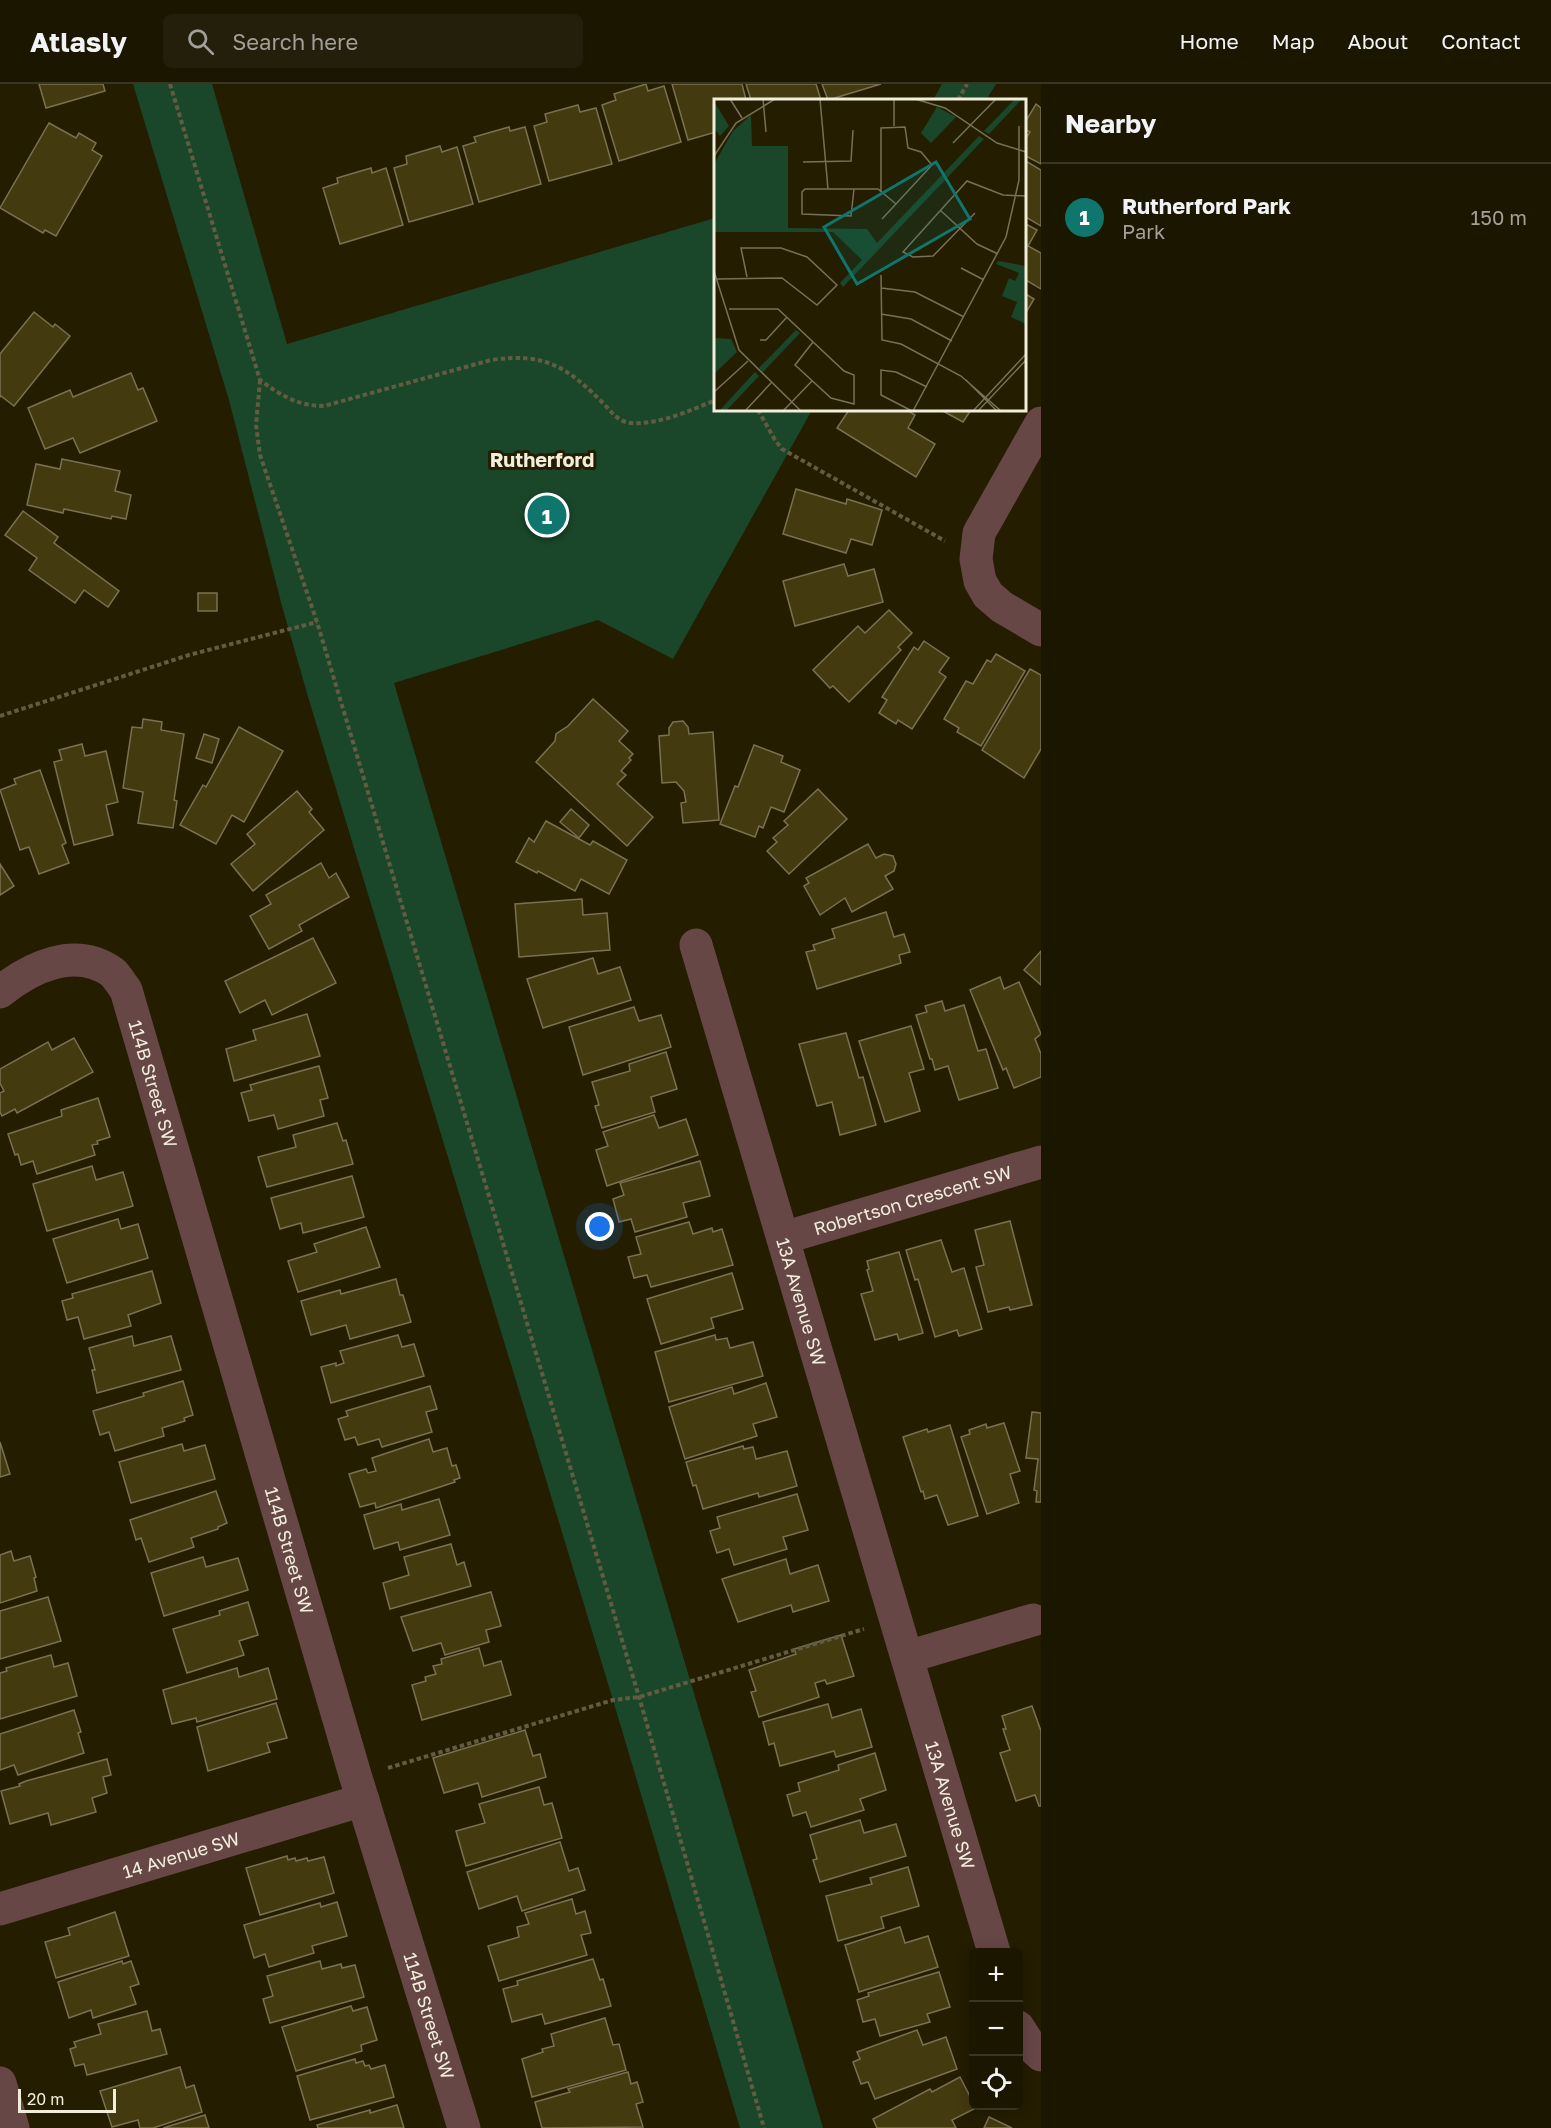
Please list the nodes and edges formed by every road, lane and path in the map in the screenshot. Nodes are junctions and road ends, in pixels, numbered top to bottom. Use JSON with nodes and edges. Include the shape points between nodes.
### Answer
{"nodes":[{"id":1,"x":170,"y":84,"type":"edge"},
{"id":2,"x":967,"y":84,"type":"edge"},
{"id":3,"x":959,"y":99,"type":"edge"},
{"id":4,"x":260,"y":380,"type":"junction"},
{"id":5,"x":714,"y":401,"type":"edge"},
{"id":6,"x":759,"y":411,"type":"edge"},
{"id":7,"x":1041,"y":423,"type":"edge"},
{"id":8,"x":976,"y":558,"type":"junction"},
{"id":9,"x":317,"y":622,"type":"junction"},
{"id":10,"x":1041,"y":630,"type":"edge"},
{"id":11,"x":0,"y":716,"type":"edge"},
{"id":12,"x":696,"y":945,"type":"dead end"},
{"id":13,"x":0,"y":992,"type":"edge"},
{"id":14,"x":1041,"y":1162,"type":"edge"},
{"id":15,"x":783,"y":1238,"type":"junction"},
{"id":16,"x":895,"y":1619,"type":"junction"},
{"id":17,"x":1033,"y":1620,"type":"dead end"},
{"id":18,"x":907,"y":1657,"type":"junction"},
{"id":19,"x":639,"y":1697,"type":"junction"},
{"id":20,"x":360,"y":1789,"type":"junction"},
{"id":21,"x":0,"y":1909,"type":"edge"},
{"id":22,"x":993,"y":1948,"type":"edge"},
{"id":23,"x":1023,"y":2035,"type":"edge"},
{"id":24,"x":1041,"y":2055,"type":"edge"},
{"id":25,"x":0,"y":2083,"type":"edge"},
{"id":26,"x":13,"y":2128,"type":"edge"},
{"id":27,"x":464,"y":2128,"type":"edge"},
{"id":28,"x":764,"y":2128,"type":"edge"}],
"edges":[{"from":1,"to":4,"type":"path"},
{"from":2,"to":3,"type":"path"},
{"from":4,"to":5,"type":"path","via":[[292,401],[324,406],[491,360],[531,358],[570,373],[613,414],[629,423],[661,419]]},
{"from":4,"to":9,"type":"path","via":[[256,425],[260,455]]},
{"from":6,"to":8,"type":"path","via":[[782,448]]},
{"from":7,"to":8,"type":"street","via":[[979,533]]},
{"from":8,"to":10,"type":"street","via":[[980,581],[988,595]]},
{"from":9,"to":11,"type":"path","via":[[189,655]]},
{"from":9,"to":19,"type":"path"},
{"from":12,"to":15,"type":"street","name":"13A Avenue SW"},
{"from":13,"to":20,"type":"street","name":"114B Street SW","via":[[63,959],[93,962],[113,973],[126,990]]},
{"from":14,"to":15,"type":"street","name":"Robertson Crescent SW"},
{"from":15,"to":16,"type":"street","name":"13A Avenue SW"},
{"from":16,"to":18,"type":"street","name":"13A Avenue SW"},
{"from":16,"to":19,"type":"path"},
{"from":17,"to":18,"type":"street"},
{"from":18,"to":22,"type":"street","name":"13A Avenue SW"},
{"from":19,"to":20,"type":"path","via":[[613,1700]]},
{"from":19,"to":28,"type":"path"},
{"from":20,"to":21,"type":"street","name":"14 Avenue SW"},
{"from":20,"to":27,"type":"street","name":"114B Street SW"},
{"from":23,"to":24,"type":"street"},
{"from":25,"to":26,"type":"street"}]}
